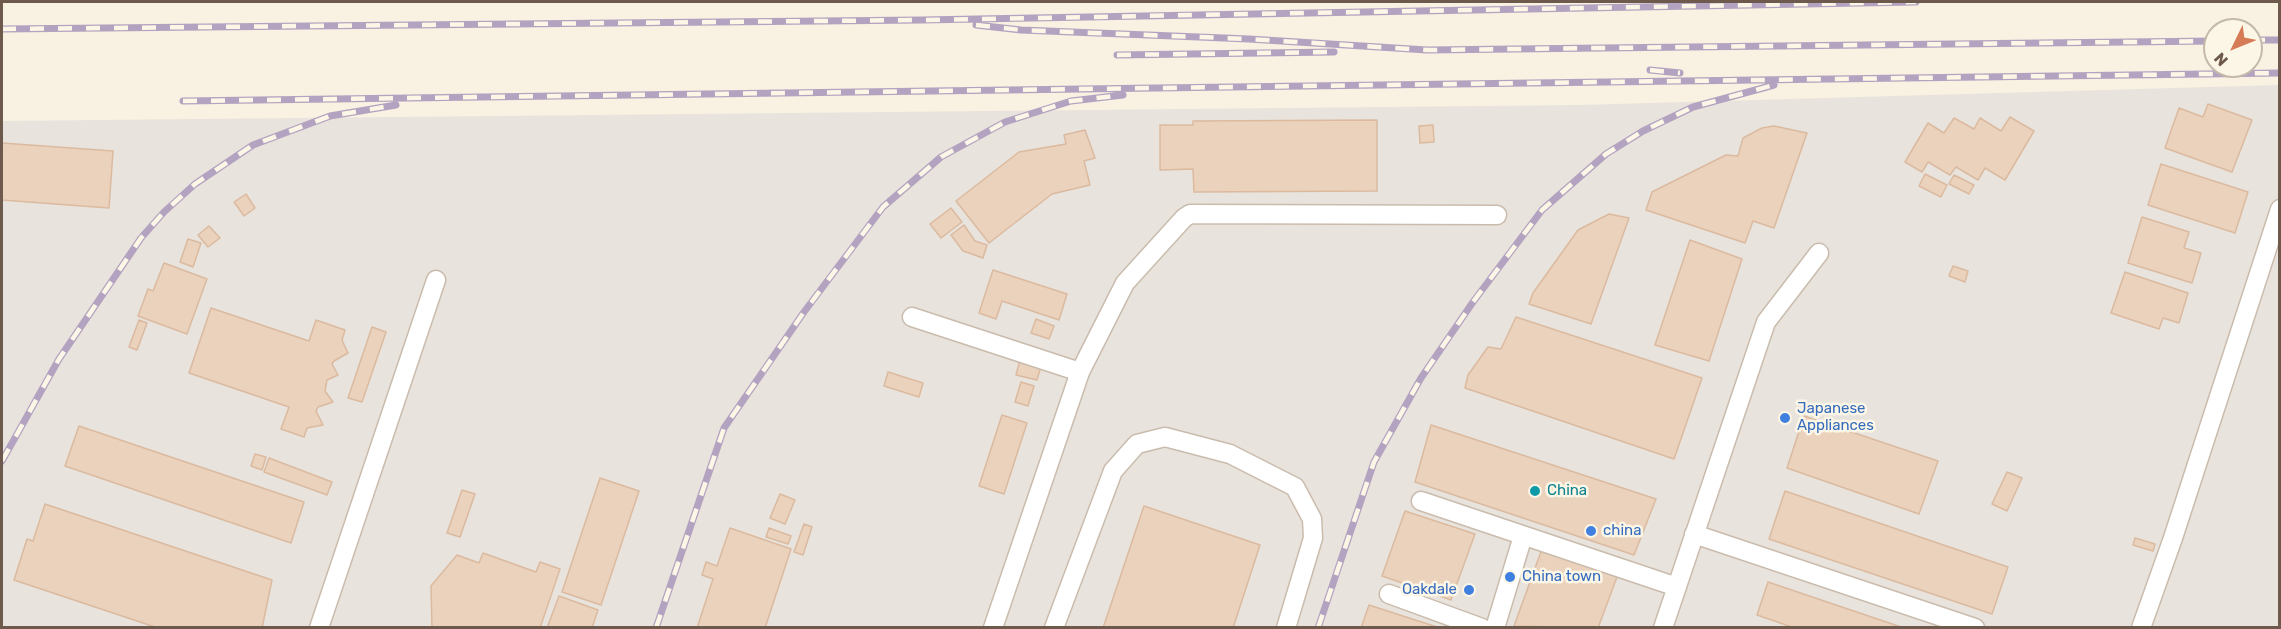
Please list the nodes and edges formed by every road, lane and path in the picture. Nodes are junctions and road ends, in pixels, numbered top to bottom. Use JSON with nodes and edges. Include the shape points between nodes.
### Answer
{"nodes":[{"id":1,"x":2280,"y":209,"type":"edge"},
{"id":2,"x":1497,"y":215,"type":"dead end"},
{"id":3,"x":1819,"y":254,"type":"dead end"},
{"id":4,"x":436,"y":280,"type":"dead end"},
{"id":5,"x":912,"y":317,"type":"dead end"},
{"id":6,"x":1080,"y":372,"type":"junction"},
{"id":7,"x":1421,"y":501,"type":"dead end"},
{"id":8,"x":1694,"y":534,"type":"junction"},
{"id":9,"x":1523,"y":536,"type":"junction"},
{"id":10,"x":1677,"y":587,"type":"junction"},
{"id":11,"x":1389,"y":594,"type":"dead end"},
{"id":12,"x":319,"y":627,"type":"edge"},
{"id":13,"x":993,"y":627,"type":"edge"},
{"id":14,"x":1054,"y":627,"type":"edge"},
{"id":15,"x":1286,"y":627,"type":"edge"},
{"id":16,"x":1482,"y":627,"type":"edge"},
{"id":17,"x":1495,"y":627,"type":"edge"},
{"id":18,"x":1663,"y":627,"type":"edge"},
{"id":19,"x":1975,"y":627,"type":"edge"},
{"id":20,"x":2141,"y":627,"type":"edge"}],
"edges":[{"from":1,"to":20,"type":"lane"},
{"from":2,"to":6,"type":"lane","via":[[1190,214],[1125,282]]},
{"from":3,"to":8,"type":"lane","via":[[1766,322]]},
{"from":4,"to":12,"type":"lane"},
{"from":5,"to":6,"type":"lane"},
{"from":6,"to":13,"type":"lane"},
{"from":7,"to":9,"type":"lane"},
{"from":8,"to":10,"type":"lane"},
{"from":8,"to":19,"type":"lane"},
{"from":9,"to":10,"type":"lane"},
{"from":9,"to":17,"type":"lane"},
{"from":10,"to":18,"type":"lane"},
{"from":11,"to":16,"type":"lane"},
{"from":14,"to":15,"type":"lane","via":[[1113,471],[1137,444],[1165,438],[1230,454],[1295,488],[1312,519],[1313,538]]}]}
